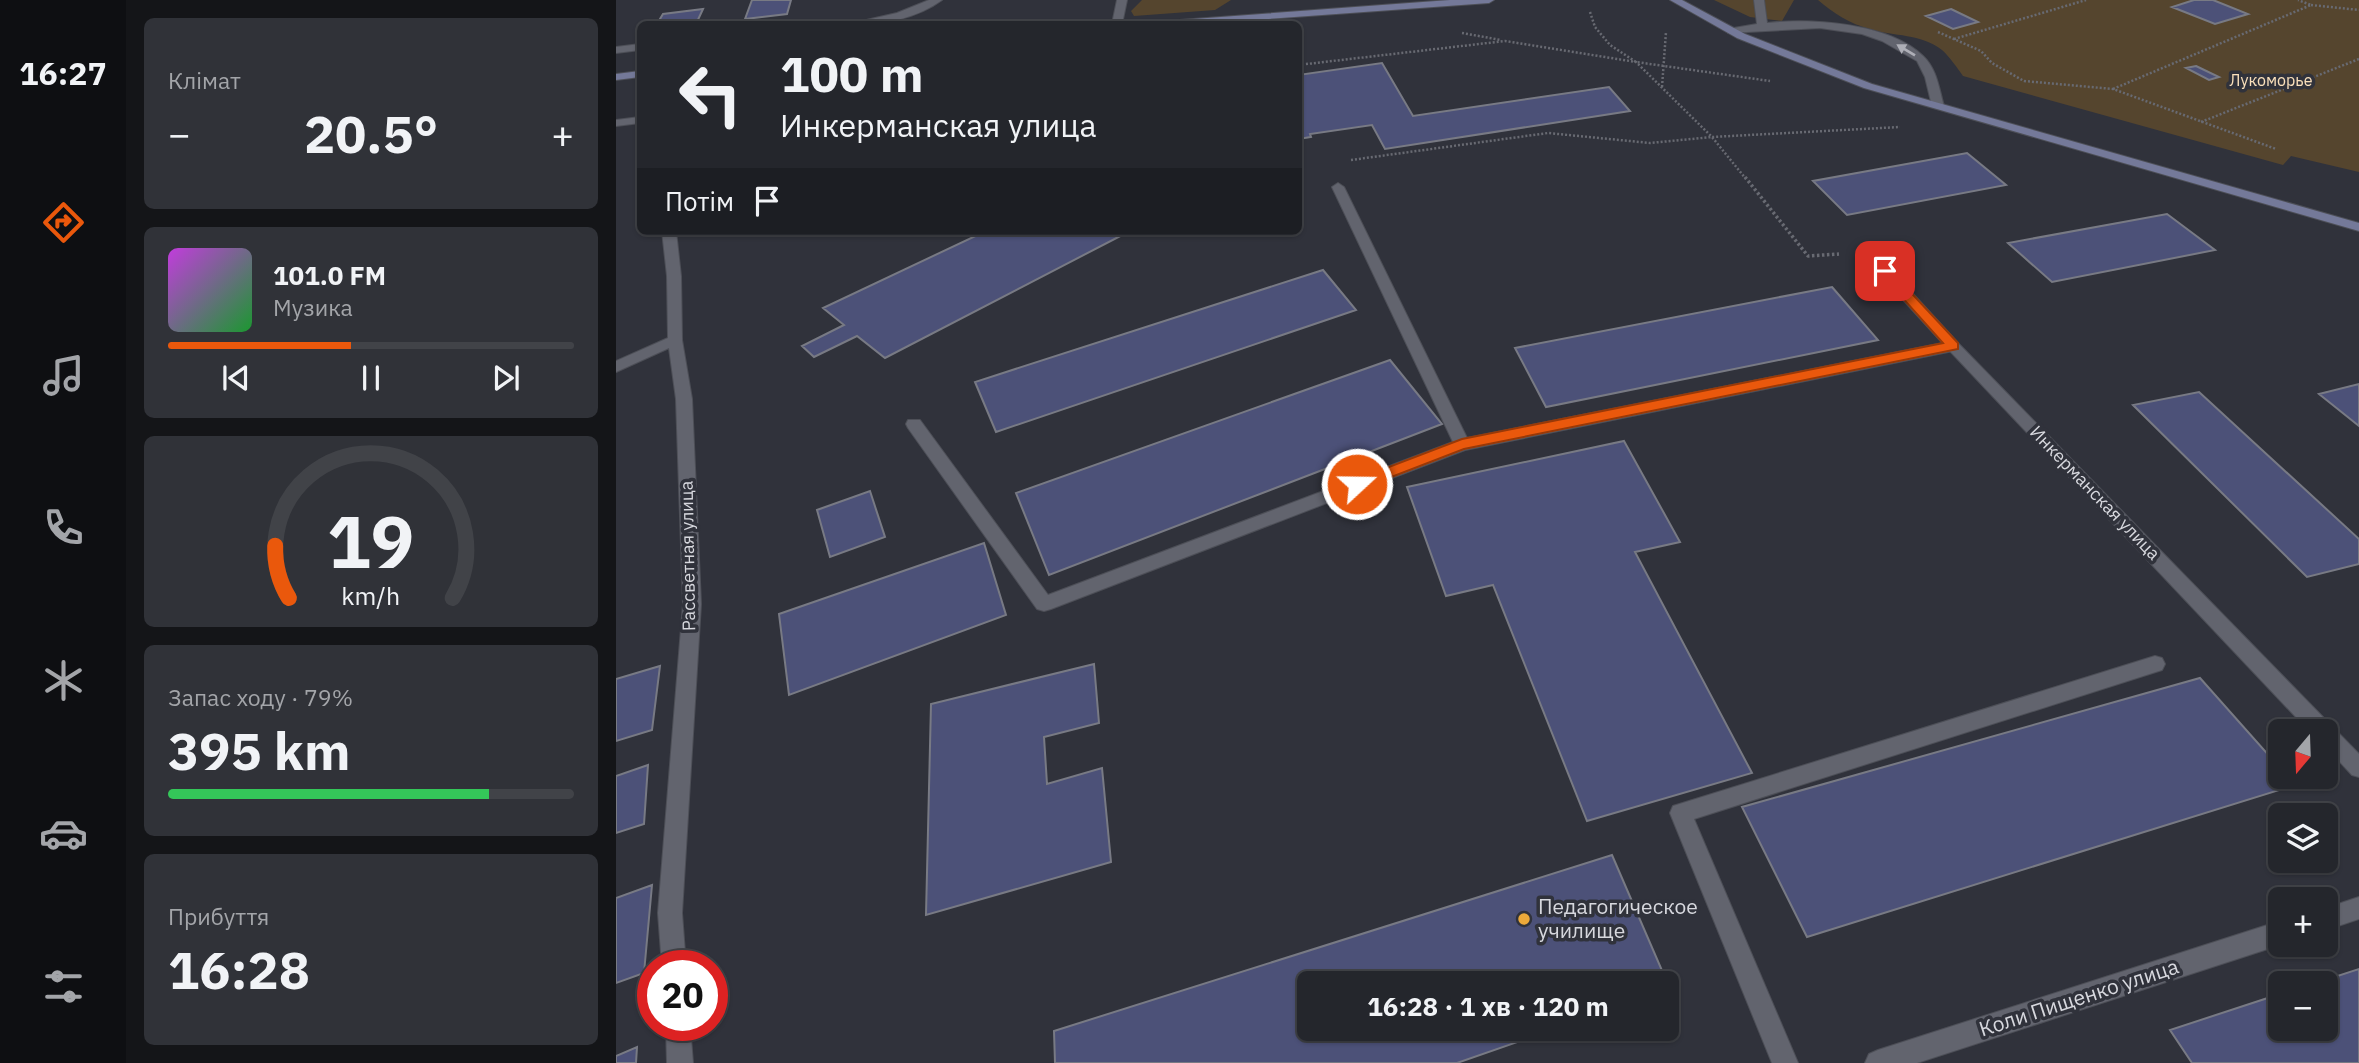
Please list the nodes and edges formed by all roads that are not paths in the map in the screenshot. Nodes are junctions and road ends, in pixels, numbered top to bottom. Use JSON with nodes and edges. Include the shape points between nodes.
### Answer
{"nodes":[{"id":1,"x":937,"y":0,"type":"edge"},
{"id":2,"x":1122,"y":0,"type":"edge"},
{"id":3,"x":1477,"y":0,"type":"edge"},
{"id":4,"x":1489,"y":0,"type":"edge"},
{"id":5,"x":1675,"y":0,"type":"edge"},
{"id":6,"x":1759,"y":0,"type":"edge"},
{"id":7,"x":1460,"y":1,"type":"edge"},
{"id":8,"x":1443,"y":2,"type":"edge"},
{"id":9,"x":871,"y":21,"type":"edge"},
{"id":10,"x":1118,"y":21,"type":"edge"},
{"id":11,"x":1204,"y":21,"type":"edge"},
{"id":12,"x":1762,"y":26,"type":"junction"},
{"id":13,"x":1732,"y":31,"type":"junction"},
{"id":14,"x":637,"y":47,"type":"edge"},
{"id":15,"x":616,"y":50,"type":"edge"},
{"id":16,"x":637,"y":74,"type":"edge"},
{"id":17,"x":616,"y":77,"type":"edge"},
{"id":18,"x":1938,"y":106,"type":"junction"},
{"id":19,"x":637,"y":120,"type":"edge"},
{"id":20,"x":616,"y":124,"type":"edge"},
{"id":21,"x":1338,"y":187,"type":"road end"},
{"id":22,"x":2359,"y":227,"type":"edge"},
{"id":23,"x":669,"y":235,"type":"edge"},
{"id":24,"x":1868,"y":253,"type":"road end"},
{"id":25,"x":675,"y":340,"type":"junction"},
{"id":26,"x":1953,"y":346,"type":"junction"},
{"id":27,"x":616,"y":367,"type":"edge"},
{"id":28,"x":914,"y":424,"type":"dead end"},
{"id":29,"x":1462,"y":444,"type":"junction"},
{"id":30,"x":2155,"y":664,"type":"dead end"},
{"id":31,"x":2312,"y":719,"type":"edge"},
{"id":32,"x":2338,"y":746,"type":"edge"},
{"id":33,"x":2359,"y":768,"type":"edge"},
{"id":34,"x":2359,"y":908,"type":"edge"},
{"id":35,"x":2338,"y":915,"type":"edge"},
{"id":36,"x":2268,"y":937,"type":"edge"},
{"id":37,"x":673,"y":950,"type":"edge"},
{"id":38,"x":679,"y":1041,"type":"edge"},
{"id":39,"x":680,"y":1063,"type":"edge"},
{"id":40,"x":1785,"y":1063,"type":"edge"},
{"id":41,"x":1878,"y":1063,"type":"edge"}],
"edges":[{"from":1,"to":9,"type":"street","via":[[899,16]]},
{"from":2,"to":10,"type":"street"},
{"from":3,"to":4,"type":"main road"},
{"from":3,"to":7,"type":"main road"},
{"from":5,"to":13,"type":"main road"},
{"from":6,"to":12,"type":"street"},
{"from":7,"to":8,"type":"main road"},
{"from":8,"to":11,"type":"main road"},
{"from":12,"to":13,"type":"street"},
{"from":18,"to":12,"type":"street","one_way":true,"via":[[1922,60],[1893,42],[1815,23]]},
{"from":13,"to":18,"type":"main road","via":[[1868,86]]},
{"from":14,"to":15,"type":"street"},
{"from":16,"to":17,"type":"main road"},
{"from":18,"to":22,"type":"main road"},
{"from":19,"to":20,"type":"street"},
{"from":21,"to":29,"type":"street"},
{"from":23,"to":25,"type":"street","name":"Рассветная улица"},
{"from":24,"to":26,"type":"street","name":"Инкерманская улица"},
{"from":25,"to":27,"type":"street"},
{"from":25,"to":37,"type":"street","name":"Рассветная улица","via":[[684,399],[692,604],[670,913]]},
{"from":26,"to":29,"type":"street"},
{"from":26,"to":31,"type":"street","name":"Инкерманская улица"},
{"from":28,"to":29,"type":"street","via":[[1044,604]]},
{"from":30,"to":40,"type":"street","via":[[1681,813]]},
{"from":32,"to":33,"type":"street","name":"Инкерманская улица"},
{"from":34,"to":35,"type":"street"},
{"from":36,"to":41,"type":"street","name":"Коли Пищенко улица"},
{"from":38,"to":39,"type":"street"}]}
